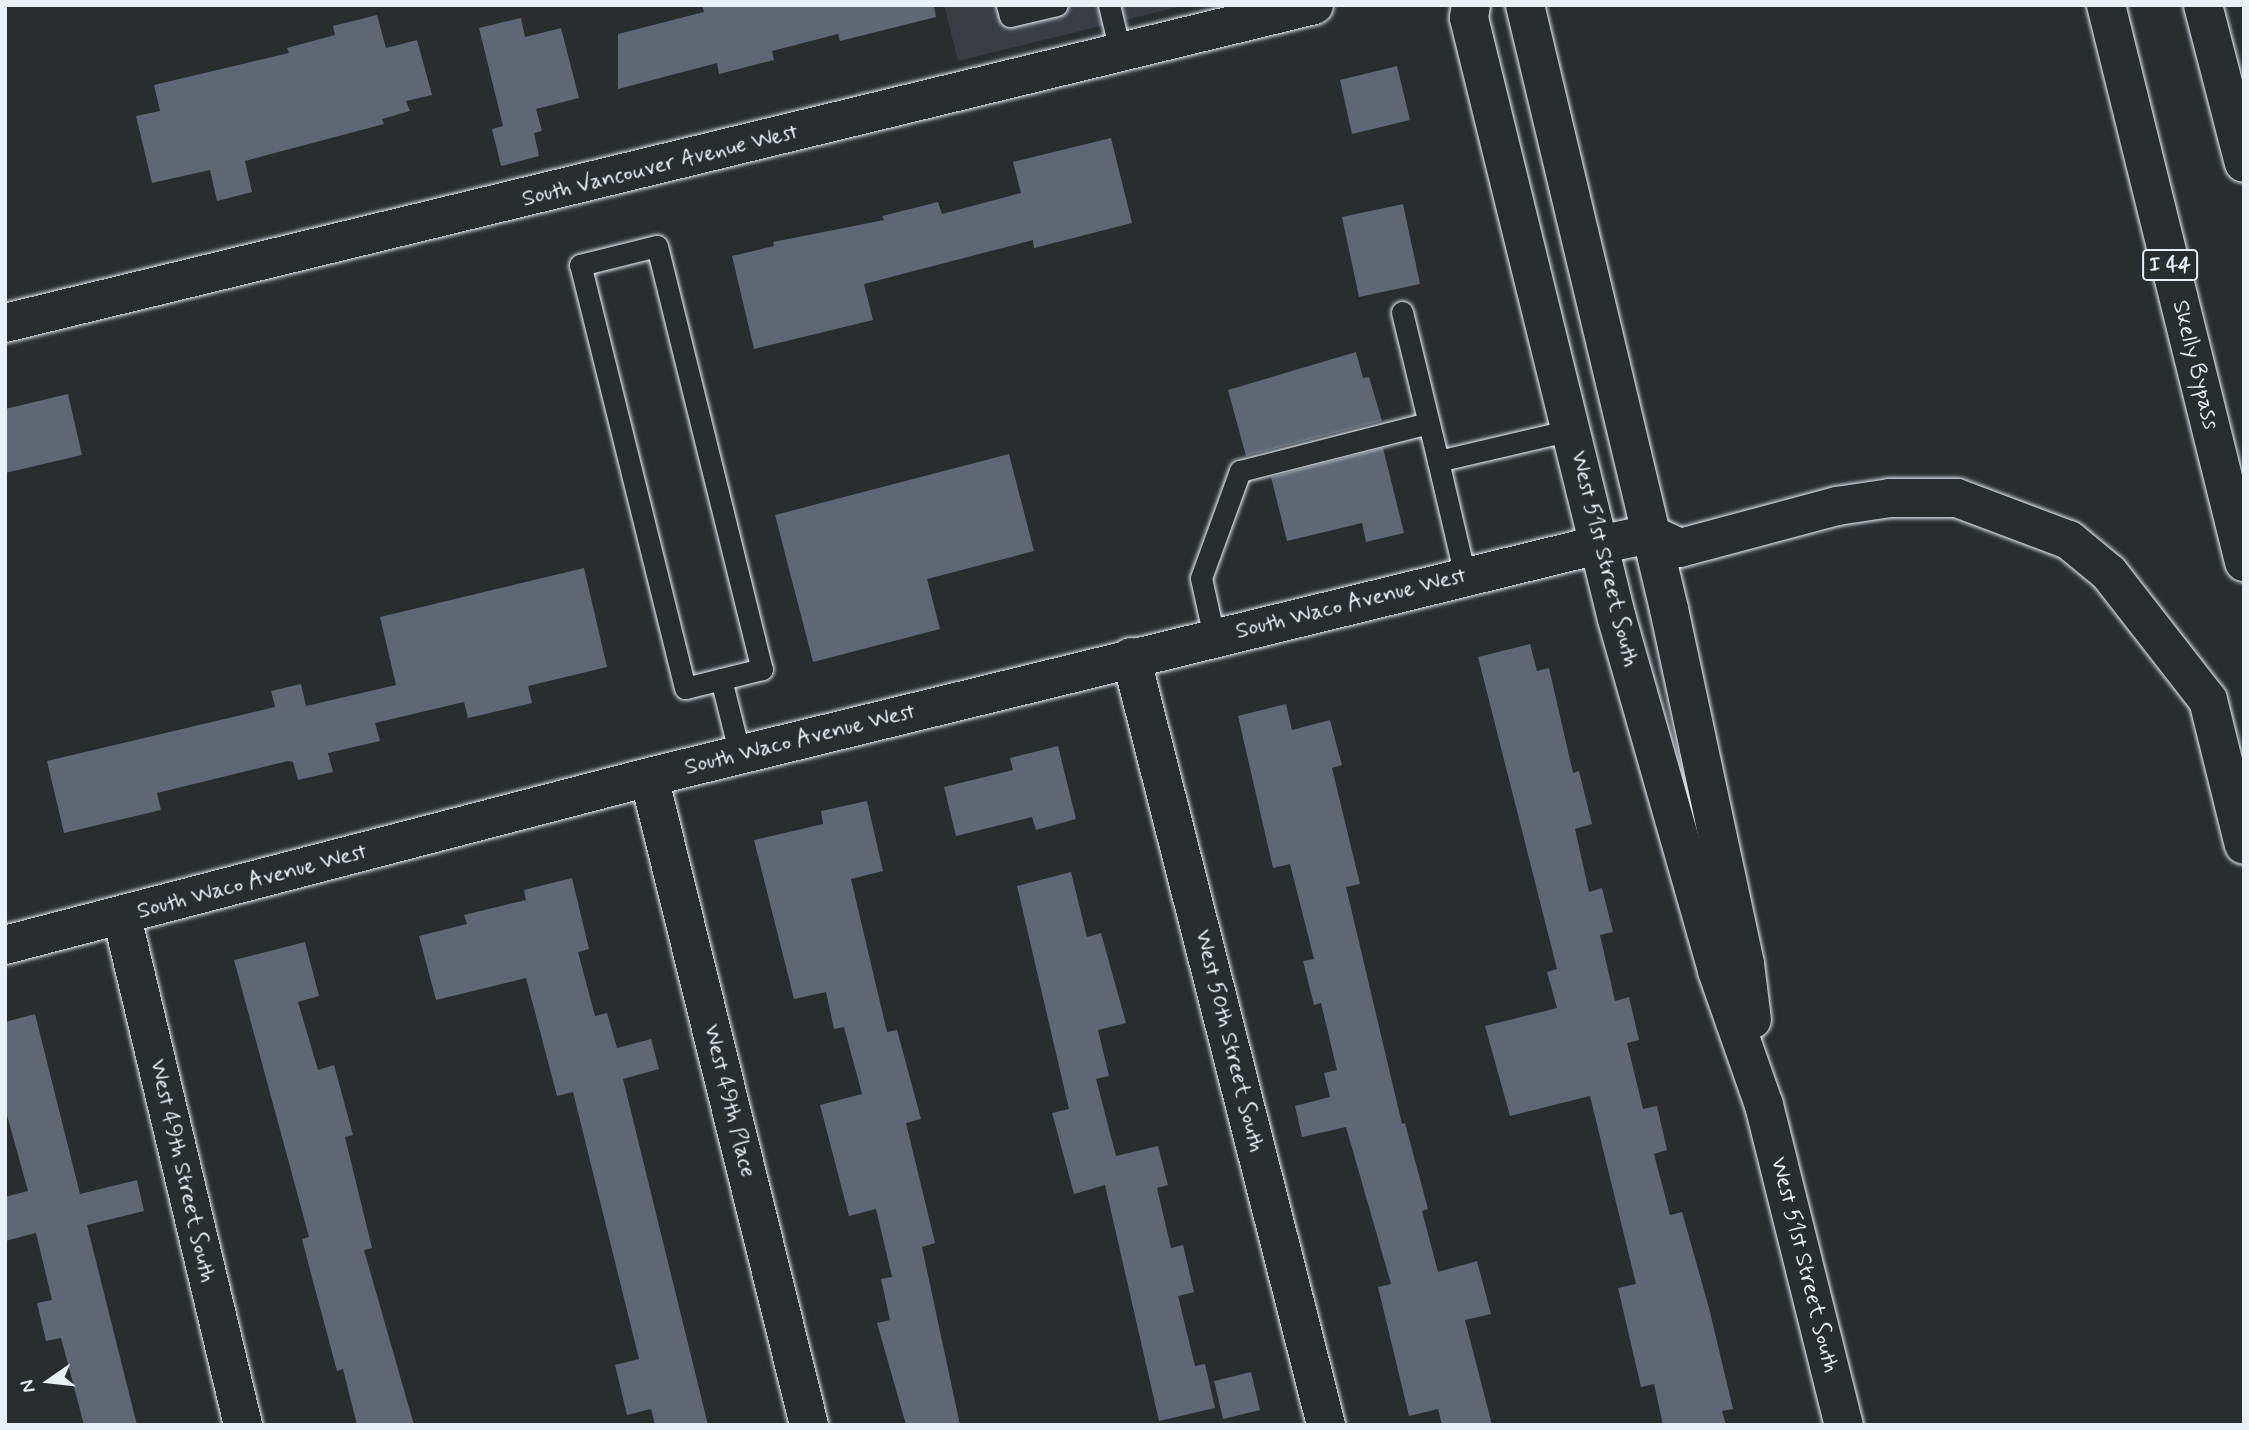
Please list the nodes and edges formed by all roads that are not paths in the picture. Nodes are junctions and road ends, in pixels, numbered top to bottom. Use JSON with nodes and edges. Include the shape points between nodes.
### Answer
{"nodes":[{"id":1,"x":1007,"y":5,"type":"edge"},
{"id":2,"x":1057,"y":5,"type":"edge"},
{"id":3,"x":1109,"y":5,"type":"edge"},
{"id":4,"x":1314,"y":5,"type":"edge"},
{"id":5,"x":1471,"y":5,"type":"edge"},
{"id":6,"x":1525,"y":5,"type":"edge"},
{"id":7,"x":2106,"y":5,"type":"edge"},
{"id":8,"x":2203,"y":5,"type":"edge"},
{"id":9,"x":1122,"y":55,"type":"junction"},
{"id":10,"x":2244,"y":163,"type":"edge"},
{"id":11,"x":1402,"y":312,"type":"dead end"},
{"id":12,"x":5,"y":323,"type":"edge"},
{"id":13,"x":1428,"y":422,"type":"junction"},
{"id":14,"x":1571,"y":430,"type":"junction"},
{"id":15,"x":1438,"y":461,"type":"junction"},
{"id":16,"x":1650,"y":534,"type":"junction"},
{"id":17,"x":1598,"y":545,"type":"junction"},
{"id":18,"x":2244,"y":562,"type":"edge"},
{"id":19,"x":1465,"y":576,"type":"junction"},
{"id":20,"x":1214,"y":637,"type":"junction"},
{"id":21,"x":1131,"y":657,"type":"junction"},
{"id":22,"x":721,"y":679,"type":"junction"},
{"id":23,"x":740,"y":755,"type":"junction"},
{"id":24,"x":649,"y":777,"type":"junction"},
{"id":25,"x":2244,"y":845,"type":"edge"},
{"id":26,"x":122,"y":917,"type":"junction"},
{"id":27,"x":5,"y":945,"type":"edge"},
{"id":28,"x":1764,"y":1105,"type":"junction"},
{"id":29,"x":243,"y":1425,"type":"edge"},
{"id":30,"x":809,"y":1425,"type":"edge"},
{"id":31,"x":1326,"y":1425,"type":"edge"},
{"id":32,"x":1844,"y":1425,"type":"edge"}],
"edges":[{"from":1,"to":2,"type":"lane","via":[[1010,16]]},
{"from":3,"to":9,"type":"lane"},
{"from":4,"to":9,"type":"main road","name":"South Vancouver Avenue West"},
{"from":5,"to":14,"type":"main road","name":"West 51st Street South","via":[[1469,18]]},
{"from":6,"to":16,"type":"main road","name":"West 51st Street South"},
{"from":7,"to":18,"type":"main road","name":"Skelly Bypass","number":"I 44"},
{"from":8,"to":10,"type":"main road"},
{"from":9,"to":12,"type":"main road","name":"South Vancouver Avenue West"},
{"from":11,"to":13,"type":"lane"},
{"from":13,"to":15,"type":"lane"},
{"from":13,"to":20,"type":"lane","via":[[1240,471],[1201,578]]},
{"from":14,"to":15,"type":"lane"},
{"from":14,"to":17,"type":"main road","name":"West 51st Street South"},
{"from":15,"to":19,"type":"lane"},
{"from":16,"to":17,"type":"main road","name":"South Waco Avenue West"},
{"from":16,"to":25,"type":"main road","via":[[1680,548],[1837,506],[1890,498],[1958,498],[2069,540],[2109,573],[2208,700]]},
{"from":16,"to":28,"type":"main road","name":"West 51st Street South","via":[[1745,964]]},
{"from":17,"to":19,"type":"main road","name":"South Waco Avenue West"},
{"from":17,"to":28,"type":"main road","name":"West 51st Street South","via":[[1717,971]]},
{"from":19,"to":20,"type":"main road","name":"South Waco Avenue West"},
{"from":20,"to":21,"type":"main road","name":"South Waco Avenue West"},
{"from":21,"to":23,"type":"main road","name":"South Waco Avenue West"},
{"from":21,"to":31,"type":"main road","name":"West 50th Street South"},
{"from":22,"to":22,"type":"lane","via":[[762,669],[657,246],[580,265],[685,688]]},
{"from":22,"to":23,"type":"lane"},
{"from":23,"to":24,"type":"main road","name":"South Waco Avenue West"},
{"from":24,"to":26,"type":"main road","name":"South Waco Avenue West"},
{"from":24,"to":30,"type":"main road","name":"West 49th Place"},
{"from":26,"to":27,"type":"main road","name":"South Waco Avenue West"},
{"from":26,"to":29,"type":"main road","name":"West 49th Street South"},
{"from":28,"to":32,"type":"main road","name":"West 51st Street South"}]}
